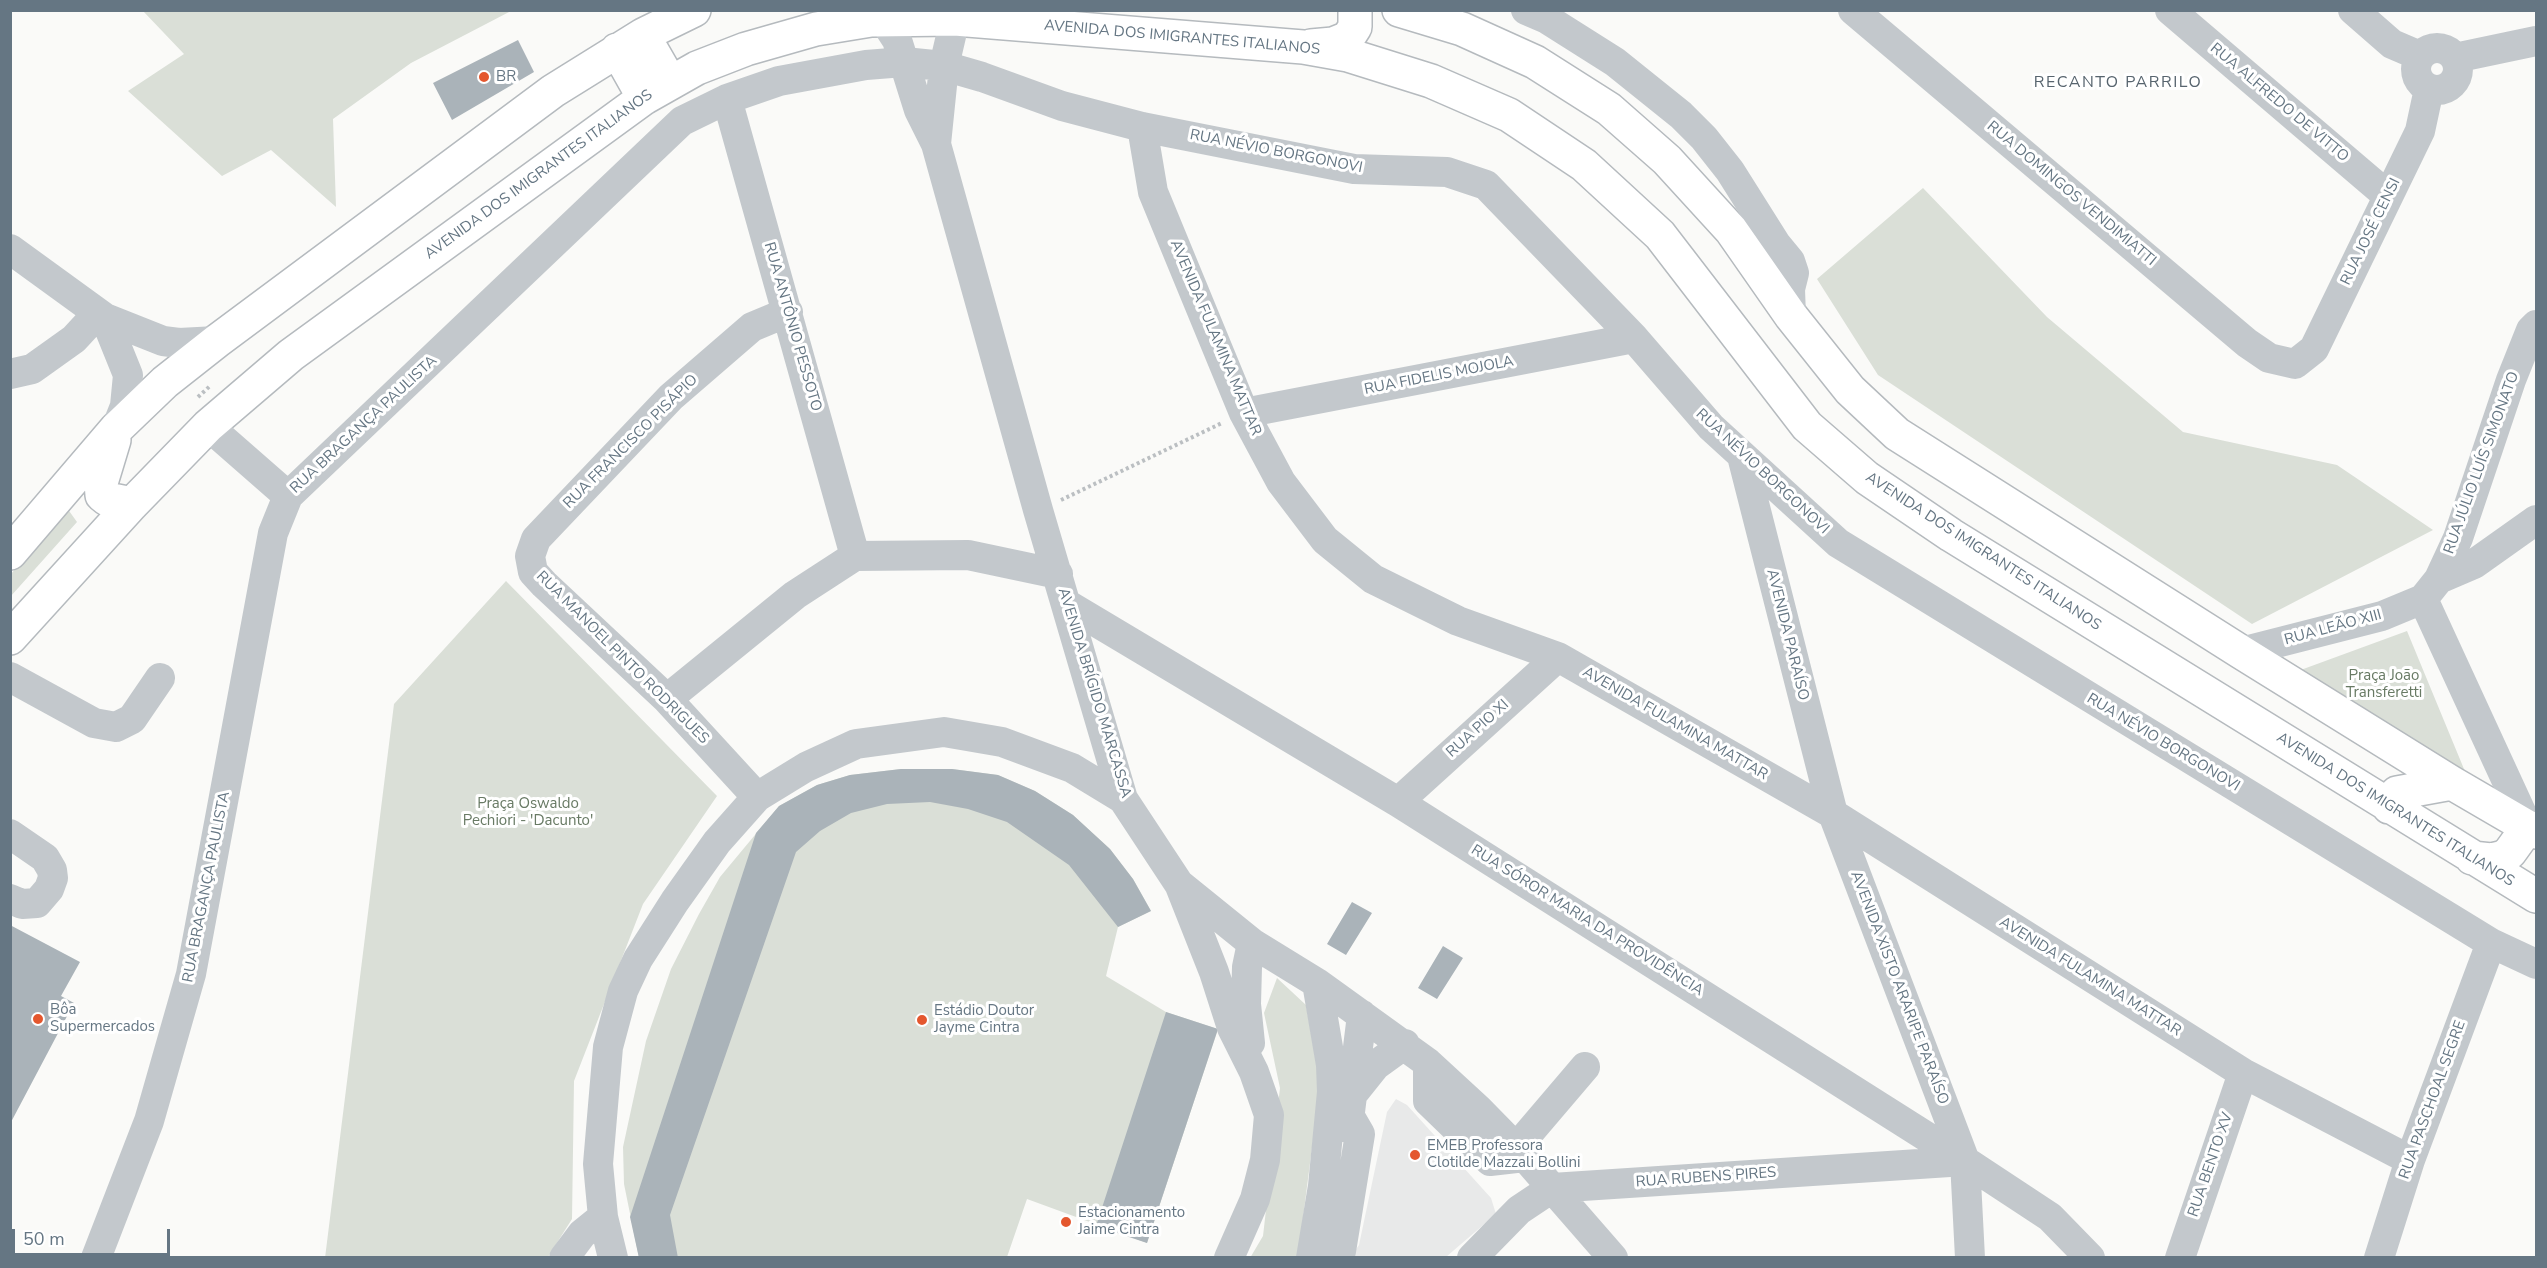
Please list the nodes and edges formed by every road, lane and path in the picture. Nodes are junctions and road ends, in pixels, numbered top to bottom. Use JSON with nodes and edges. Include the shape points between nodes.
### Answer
{"nodes":[{"id":1,"x":694,"y":10,"type":"edge"},
{"id":2,"x":1355,"y":10,"type":"edge"},
{"id":3,"x":1399,"y":10,"type":"edge"},
{"id":4,"x":1526,"y":10,"type":"edge"},
{"id":5,"x":1854,"y":10,"type":"edge"},
{"id":6,"x":2170,"y":10,"type":"edge"},
{"id":7,"x":2353,"y":10,"type":"edge"},
{"id":8,"x":955,"y":19,"type":"junction"},
{"id":9,"x":884,"y":20,"type":"junction"},
{"id":10,"x":2536,"y":41,"type":"edge"},
{"id":11,"x":630,"y":42,"type":"junction"},
{"id":12,"x":1303,"y":47,"type":"junction"},
{"id":13,"x":2420,"y":56,"type":"junction"},
{"id":14,"x":2455,"y":58,"type":"junction"},
{"id":15,"x":904,"y":62,"type":"junction"},
{"id":16,"x":944,"y":66,"type":"junction"},
{"id":17,"x":2429,"y":89,"type":"junction"},
{"id":18,"x":657,"y":90,"type":"junction"},
{"id":19,"x":728,"y":99,"type":"junction"},
{"id":20,"x":1142,"y":127,"type":"junction"},
{"id":21,"x":936,"y":144,"type":"junction"},
{"id":22,"x":2388,"y":196,"type":"junction"},
{"id":23,"x":10,"y":249,"type":"edge"},
{"id":24,"x":788,"y":312,"type":"junction"},
{"id":25,"x":101,"y":316,"type":"junction"},
{"id":26,"x":1791,"y":316,"type":"junction"},
{"id":27,"x":2536,"y":325,"type":"edge"},
{"id":28,"x":1634,"y":338,"type":"junction"},
{"id":29,"x":217,"y":340,"type":"junction"},
{"id":30,"x":2295,"y":364,"type":"joint"},
{"id":31,"x":10,"y":374,"type":"edge"},
{"id":32,"x":1244,"y":413,"type":"junction"},
{"id":33,"x":208,"y":426,"type":"junction"},
{"id":34,"x":116,"y":429,"type":"junction"},
{"id":35,"x":1742,"y":456,"type":"junction"},
{"id":36,"x":288,"y":496,"type":"junction"},
{"id":37,"x":132,"y":504,"type":"junction"},
{"id":38,"x":1038,"y":510,"type":"junction"},
{"id":39,"x":2536,"y":520,"type":"edge"},
{"id":40,"x":536,"y":539,"type":"joint"},
{"id":41,"x":10,"y":553,"type":"edge"},
{"id":42,"x":855,"y":556,"type":"junction"},
{"id":43,"x":1058,"y":574,"type":"junction"},
{"id":44,"x":2431,"y":589,"type":"junction"},
{"id":45,"x":1068,"y":605,"type":"junction"},
{"id":46,"x":10,"y":638,"type":"edge"},
{"id":47,"x":2241,"y":652,"type":"junction"},
{"id":48,"x":1558,"y":657,"type":"junction"},
{"id":49,"x":10,"y":677,"type":"edge"},
{"id":50,"x":160,"y":678,"type":"dead end"},
{"id":51,"x":667,"y":699,"type":"junction"},
{"id":52,"x":2452,"y":783,"type":"junction"},
{"id":53,"x":757,"y":797,"type":"junction"},
{"id":54,"x":1123,"y":798,"type":"junction"},
{"id":55,"x":1398,"y":802,"type":"junction"},
{"id":56,"x":2389,"y":807,"type":"junction"},
{"id":57,"x":1833,"y":814,"type":"junction"},
{"id":58,"x":2532,"y":830,"type":"edge"},
{"id":59,"x":10,"y":834,"type":"edge"},
{"id":60,"x":2472,"y":858,"type":"junction"},
{"id":61,"x":1179,"y":884,"type":"junction"},
{"id":62,"x":2536,"y":896,"type":"edge"},
{"id":63,"x":10,"y":899,"type":"edge"},
{"id":64,"x":1252,"y":943,"type":"junction"},
{"id":65,"x":2491,"y":943,"type":"junction"},
{"id":66,"x":2536,"y":964,"type":"edge"},
{"id":67,"x":1317,"y":983,"type":"junction"},
{"id":68,"x":1362,"y":1015,"type":"junction"},
{"id":69,"x":1405,"y":1044,"type":"junction"},
{"id":70,"x":1585,"y":1067,"type":"dead end"},
{"id":71,"x":1254,"y":1072,"type":"junction"},
{"id":72,"x":2243,"y":1073,"type":"junction"},
{"id":73,"x":1350,"y":1105,"type":"junction"},
{"id":74,"x":1520,"y":1153,"type":"junction"},
{"id":75,"x":2410,"y":1160,"type":"junction"},
{"id":76,"x":1965,"y":1161,"type":"junction"},
{"id":77,"x":1552,"y":1188,"type":"junction"},
{"id":78,"x":603,"y":1217,"type":"junction"},
{"id":79,"x":96,"y":1257,"type":"edge"},
{"id":80,"x":564,"y":1257,"type":"edge"},
{"id":81,"x":613,"y":1257,"type":"edge"},
{"id":82,"x":1229,"y":1257,"type":"edge"},
{"id":83,"x":1311,"y":1257,"type":"edge"},
{"id":84,"x":1331,"y":1257,"type":"edge"},
{"id":85,"x":1473,"y":1257,"type":"edge"},
{"id":86,"x":1613,"y":1257,"type":"edge"},
{"id":87,"x":1970,"y":1257,"type":"edge"},
{"id":88,"x":2091,"y":1257,"type":"edge"},
{"id":89,"x":2180,"y":1257,"type":"edge"},
{"id":90,"x":2379,"y":1257,"type":"edge"}],
"edges":[{"from":1,"to":11,"type":"main road"},
{"from":2,"to":12,"type":"main road","via":[[1355,27],[1348,38]]},
{"from":3,"to":26,"type":"main road","via":[[1462,29],[1535,62],[1610,109],[1667,160],[1731,230]]},
{"from":4,"to":26,"type":"street","via":[[1625,69],[1704,138],[1790,261],[1794,273]]},
{"from":5,"to":30,"type":"street","name":"RUA DOMINGOS VENDIMIATTI","via":[[2247,343],[2269,358]]},
{"from":6,"to":22,"type":"street","name":"RUA ALFREDO DE VITTO"},
{"from":7,"to":13,"type":"street","via":[[2392,44]]},
{"from":8,"to":9,"type":"main road","name":"AVENIDA DOS IMIGRANTES ITALIANOS"},
{"from":8,"to":12,"type":"main road","name":"AVENIDA DOS IMIGRANTES ITALIANOS"},
{"from":8,"to":16,"type":"street","name":"AVENIDA BRÍGIDO MARCASSA"},
{"from":9,"to":15,"type":"street","name":"AVENIDA BRÍGIDO MARCASSA","via":[[897,40]]},
{"from":9,"to":18,"type":"main road","name":"AVENIDA DOS IMIGRANTES ITALIANOS","via":[[816,29],[746,49],[697,68]]},
{"from":10,"to":14,"type":"street"},
{"from":11,"to":18,"type":"main road"},
{"from":11,"to":29,"type":"main road","via":[[553,91]]},
{"from":12,"to":56,"type":"main road","name":"AVENIDA DOS IMIGRANTES ITALIANOS","via":[[1348,55],[1431,81],[1509,115],[1584,165],[1660,235],[1807,426],[1867,478],[1951,535]]},
{"from":13,"to":14,"type":"street","via":[[2437,47]]},
{"from":13,"to":17,"type":"street","via":[[2416,75]]},
{"from":14,"to":17,"type":"street","via":[[2459,71],[2454,83],[2443,90]]},
{"from":15,"to":16,"type":"street","name":"RUA BRAGANÇA PAULISTA"},
{"from":15,"to":19,"type":"street","name":"RUA BRAGANÇA PAULISTA","via":[[779,81]]},
{"from":15,"to":21,"type":"street","name":"AVENIDA BRÍGIDO MARCASSA","via":[[919,110]]},
{"from":16,"to":20,"type":"street","name":"RUA NÉVIO BORGONOVI","via":[[1062,106]]},
{"from":16,"to":21,"type":"street","name":"AVENIDA BRÍGIDO MARCASSA"},
{"from":17,"to":22,"type":"street","name":"RUA JOSÉ CENSI","via":[[2420,131]]},
{"from":18,"to":33,"type":"main road","name":"AVENIDA DOS IMIGRANTES ITALIANOS","via":[[291,355]]},
{"from":19,"to":24,"type":"street","name":"RUA ANTÔNIO PESSOTO"},
{"from":19,"to":36,"type":"street","name":"RUA BRAGANÇA PAULISTA","via":[[682,121]]},
{"from":20,"to":28,"type":"street","name":"RUA NÉVIO BORGONOVI","via":[[1354,169],[1447,172],[1486,185]]},
{"from":20,"to":32,"type":"street","name":"AVENIDA FULAMINA MATTAR","via":[[1153,192]]},
{"from":21,"to":38,"type":"street","name":"AVENIDA BRÍGIDO MARCASSA"},
{"from":22,"to":30,"type":"street","name":"RUA JOSÉ CENSI","via":[[2314,349]]},
{"from":23,"to":25,"type":"street"},
{"from":24,"to":40,"type":"street","name":"RUA FRANCISCO PISÁPIO","via":[[752,327],[671,397]]},
{"from":24,"to":42,"type":"street","name":"RUA ANTÔNIO PESSOTO"},
{"from":25,"to":29,"type":"street","via":[[163,340]]},
{"from":25,"to":31,"type":"street","via":[[32,369]]},
{"from":25,"to":34,"type":"street","via":[[128,375],[125,406]]},
{"from":26,"to":47,"type":"main road","via":[[1850,390],[1897,434]]},
{"from":27,"to":44,"type":"street","name":"RUA JÚLIO LUÍS SIMONATO","via":[[2511,380],[2457,538]]},
{"from":28,"to":32,"type":"street","name":"RUA FIDELIS MOJOLA"},
{"from":28,"to":35,"type":"street","name":"RUA NÉVIO BORGONOVI","via":[[1711,428]]},
{"from":29,"to":34,"type":"main road"},
{"from":32,"to":38,"type":"path"},
{"from":32,"to":48,"type":"street","name":"AVENIDA FULAMINA MATTAR","via":[[1281,482],[1324,540],[1373,579],[1458,621]]},
{"from":33,"to":36,"type":"street"},
{"from":33,"to":37,"type":"main road","name":"AVENIDA DOS IMIGRANTES ITALIANOS"},
{"from":34,"to":37,"type":"main road","via":[[101,490],[107,499]]},
{"from":34,"to":41,"type":"main road"},
{"from":35,"to":57,"type":"street","name":"AVENIDA PARAÍSO"},
{"from":35,"to":65,"type":"street","name":"RUA NÉVIO BORGONOVI","via":[[1838,543]]},
{"from":36,"to":79,"type":"street","name":"RUA BRAGANÇA PAULISTA","via":[[273,534],[191,974],[149,1121]]},
{"from":37,"to":46,"type":"main road","name":"AVENIDA DOS IMIGRANTES ITALIANOS"},
{"from":38,"to":43,"type":"street","name":"AVENIDA BRÍGIDO MARCASSA"},
{"from":39,"to":44,"type":"street","name":"RUA LEÃO XIII"},
{"from":40,"to":51,"type":"street","name":"RUA MANOEL PINTO RODRIGUES","via":[[530,556],[533,572]]},
{"from":42,"to":43,"type":"street","via":[[968,555]]},
{"from":42,"to":51,"type":"street","via":[[795,595]]},
{"from":43,"to":45,"type":"street","name":"AVENIDA BRÍGIDO MARCASSA"},
{"from":44,"to":47,"type":"street","name":"RUA LEÃO XIII","via":[[2382,616]]},
{"from":44,"to":58,"type":"street"},
{"from":45,"to":54,"type":"street","name":"AVENIDA BRÍGIDO MARCASSA"},
{"from":45,"to":55,"type":"street","name":"RUA SÓROR MARIA DA PROVIDÊNCIA"},
{"from":47,"to":52,"type":"main road"},
{"from":48,"to":55,"type":"street","name":"RUA PIO XI"},
{"from":48,"to":57,"type":"street","name":"AVENIDA FULAMINA MATTAR"},
{"from":49,"to":50,"type":"street","via":[[94,723],[116,727],[132,719]]},
{"from":51,"to":53,"type":"street","name":"RUA MANOEL PINTO RODRIGUES"},
{"from":52,"to":56,"type":"main road","via":[[2397,793]]},
{"from":52,"to":58,"type":"main road"},
{"from":53,"to":54,"type":"street","via":[[806,767],[856,744],[944,732],[1002,742],[1072,768]]},
{"from":53,"to":78,"type":"street","via":[[717,842],[681,892],[638,959],[623,991],[607,1059],[598,1164]]},
{"from":54,"to":61,"type":"street","name":"AVENIDA BRÍGIDO MARCASSA"},
{"from":55,"to":76,"type":"street","name":"RUA SÓROR MARIA DA PROVIDÊNCIA"},
{"from":56,"to":60,"type":"main road","name":"AVENIDA DOS IMIGRANTES ITALIANOS"},
{"from":57,"to":72,"type":"street","name":"AVENIDA FULAMINA MATTAR"},
{"from":57,"to":76,"type":"street","name":"AVENIDA XISTO ARARIPE PARAÍSO"},
{"from":58,"to":60,"type":"main road","via":[[2504,857]]},
{"from":59,"to":63,"type":"street","via":[[45,858],[53,878],[37,903],[22,904]]},
{"from":60,"to":62,"type":"main road","name":"AVENIDA DOS IMIGRANTES ITALIANOS"},
{"from":61,"to":64,"type":"street","name":"AVENIDA BRÍGIDO MARCASSA"},
{"from":61,"to":71,"type":"street","via":[[1215,972],[1232,1028]]},
{"from":64,"to":67,"type":"street","name":"AVENIDA BRÍGIDO MARCASSA"},
{"from":64,"to":71,"type":"street","via":[[1246,1004]]},
{"from":65,"to":66,"type":"street","name":"RUA NÉVIO BORGONOVI"},
{"from":65,"to":75,"type":"street","name":"RUA PASCHOAL SEGRE"},
{"from":67,"to":68,"type":"street","name":"AVENIDA BRÍGIDO MARCASSA"},
{"from":67,"to":83,"type":"street","via":[[1332,1092]]},
{"from":68,"to":69,"type":"street","name":"AVENIDA BRÍGIDO MARCASSA"},
{"from":68,"to":73,"type":"street"},
{"from":69,"to":73,"type":"street","via":[[1376,1065]]},
{"from":69,"to":74,"type":"street","name":"AVENIDA BRÍGIDO MARCASSA","via":[[1428,1063],[1428,1101],[1490,1161]]},
{"from":70,"to":74,"type":"street"},
{"from":71,"to":82,"type":"street","via":[[1269,1115],[1264,1160],[1255,1199]]},
{"from":72,"to":75,"type":"street","name":"AVENIDA FULAMINA MATTAR"},
{"from":72,"to":89,"type":"street","name":"RUA BENTO XV"},
{"from":73,"to":84,"type":"street"},
{"from":74,"to":77,"type":"street"},
{"from":75,"to":90,"type":"street","name":"RUA PASCHOAL SEGRE"},
{"from":76,"to":77,"type":"street","name":"RUA RUBENS PIRES"},
{"from":76,"to":87,"type":"street","name":"AVENIDA XISTO ARARIPE PARAÍSO"},
{"from":76,"to":88,"type":"street","name":"RUA SÓROR MARIA DA PROVIDÊNCIA","via":[[2050,1217]]},
{"from":77,"to":85,"type":"street","name":"RUA RUBENS PIRES","via":[[1519,1209]]},
{"from":77,"to":86,"type":"street"},
{"from":78,"to":80,"type":"street","via":[[582,1234]]},
{"from":78,"to":81,"type":"street"}]}
